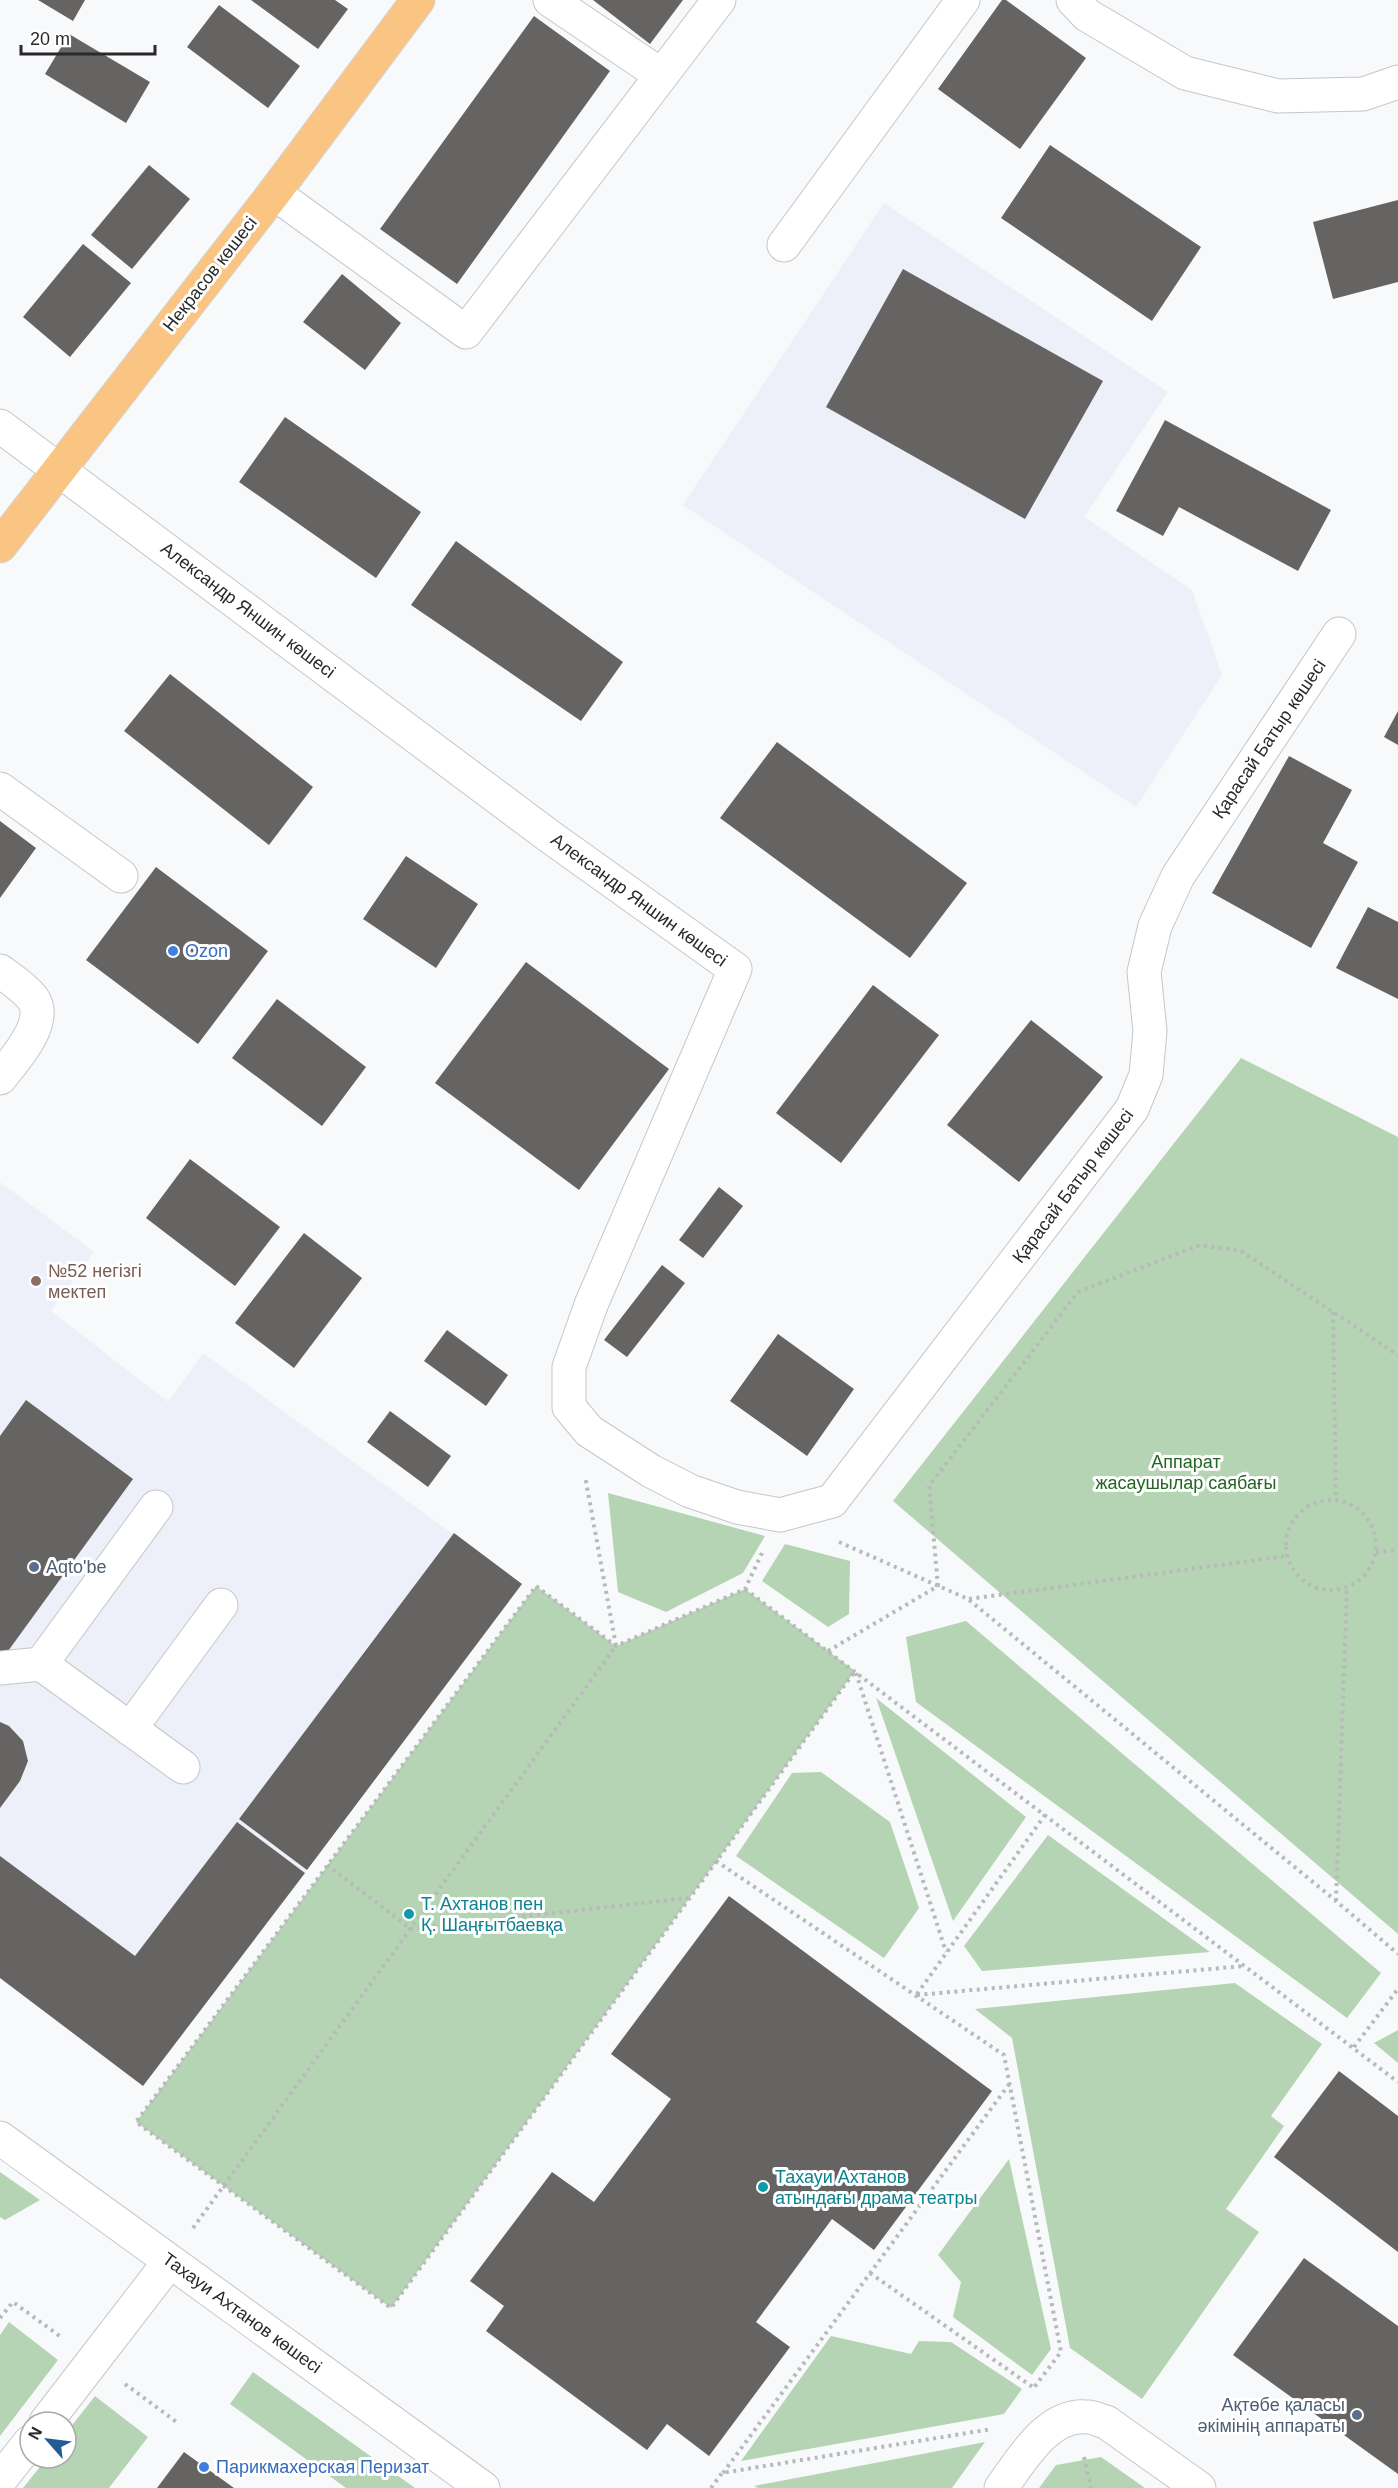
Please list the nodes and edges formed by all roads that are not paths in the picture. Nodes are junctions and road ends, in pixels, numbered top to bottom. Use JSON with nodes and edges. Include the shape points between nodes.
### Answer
{"nodes":[{"id":1,"x":418,"y":0,"type":"edge"},
{"id":2,"x":550,"y":0,"type":"edge"},
{"id":3,"x":719,"y":0,"type":"edge"},
{"id":4,"x":963,"y":0,"type":"edge"},
{"id":5,"x":1072,"y":0,"type":"edge"},
{"id":6,"x":661,"y":75,"type":"junction"},
{"id":7,"x":1398,"y":82,"type":"edge"},
{"id":8,"x":274,"y":193,"type":"junction"},
{"id":9,"x":784,"y":245,"type":"dead end"},
{"id":10,"x":0,"y":426,"type":"edge"},
{"id":11,"x":58,"y":468,"type":"junction"},
{"id":12,"x":0,"y":546,"type":"edge"},
{"id":13,"x":1340,"y":634,"type":"dead end"},
{"id":14,"x":0,"y":789,"type":"edge"},
{"id":15,"x":121,"y":876,"type":"dead end"},
{"id":16,"x":0,"y":971,"type":"edge"},
{"id":17,"x":0,"y":1078,"type":"edge"},
{"id":18,"x":156,"y":1507,"type":"dead end"},
{"id":19,"x":780,"y":1515,"type":"joint"},
{"id":20,"x":221,"y":1605,"type":"dead end"},
{"id":21,"x":40,"y":1664,"type":"junction"},
{"id":22,"x":0,"y":1668,"type":"edge"},
{"id":23,"x":130,"y":1729,"type":"junction"},
{"id":24,"x":183,"y":1767,"type":"dead end"},
{"id":25,"x":0,"y":2138,"type":"edge"},
{"id":26,"x":170,"y":2261,"type":"junction"},
{"id":27,"x":55,"y":2410,"type":"edge"},
{"id":28,"x":18,"y":2457,"type":"edge"},
{"id":29,"x":0,"y":2480,"type":"edge"},
{"id":30,"x":483,"y":2488,"type":"edge"},
{"id":31,"x":1001,"y":2488,"type":"edge"},
{"id":32,"x":1199,"y":2488,"type":"edge"}],
"edges":[{"from":1,"to":8,"type":"main road","name":"Некрасов көшесі"},
{"from":2,"to":6,"type":"street"},
{"from":3,"to":6,"type":"street"},
{"from":4,"to":9,"type":"street"},
{"from":5,"to":7,"type":"street","via":[[1087,15],[1185,73],[1278,96],[1362,94]]},
{"from":6,"to":8,"type":"street","via":[[466,332]]},
{"from":8,"to":11,"type":"main road","name":"Некрасов көшесі"},
{"from":10,"to":11,"type":"street","name":"Александр Яншин көшесі"},
{"from":11,"to":12,"type":"main road","name":"Некрасов көшесі"},
{"from":11,"to":19,"type":"street","name":"Александр Яншин көшесі","via":[[549,836],[735,969],[591,1305],[569,1367],[569,1407],[589,1431],[690,1491],[737,1507]]},
{"from":13,"to":19,"type":"street","name":"Қарасай Батыр көшесі","via":[[1179,876],[1155,926],[1144,972],[1150,1031],[1146,1075],[1132,1109],[832,1501]]},
{"from":14,"to":15,"type":"street"},
{"from":16,"to":17,"type":"street","via":[[34,1000],[38,1016],[28,1041]]},
{"from":18,"to":21,"type":"street"},
{"from":20,"to":23,"type":"street"},
{"from":21,"to":22,"type":"street"},
{"from":21,"to":23,"type":"street"},
{"from":23,"to":24,"type":"street"},
{"from":25,"to":26,"type":"street","name":"Тахауи Ахтанов көшесі"},
{"from":26,"to":27,"type":"street"},
{"from":26,"to":30,"type":"street","name":"Тахауи Ахтанов көшесі"},
{"from":28,"to":29,"type":"street"},
{"from":31,"to":32,"type":"street","via":[[1049,2430],[1068,2419],[1088,2417],[1106,2422]]}]}
